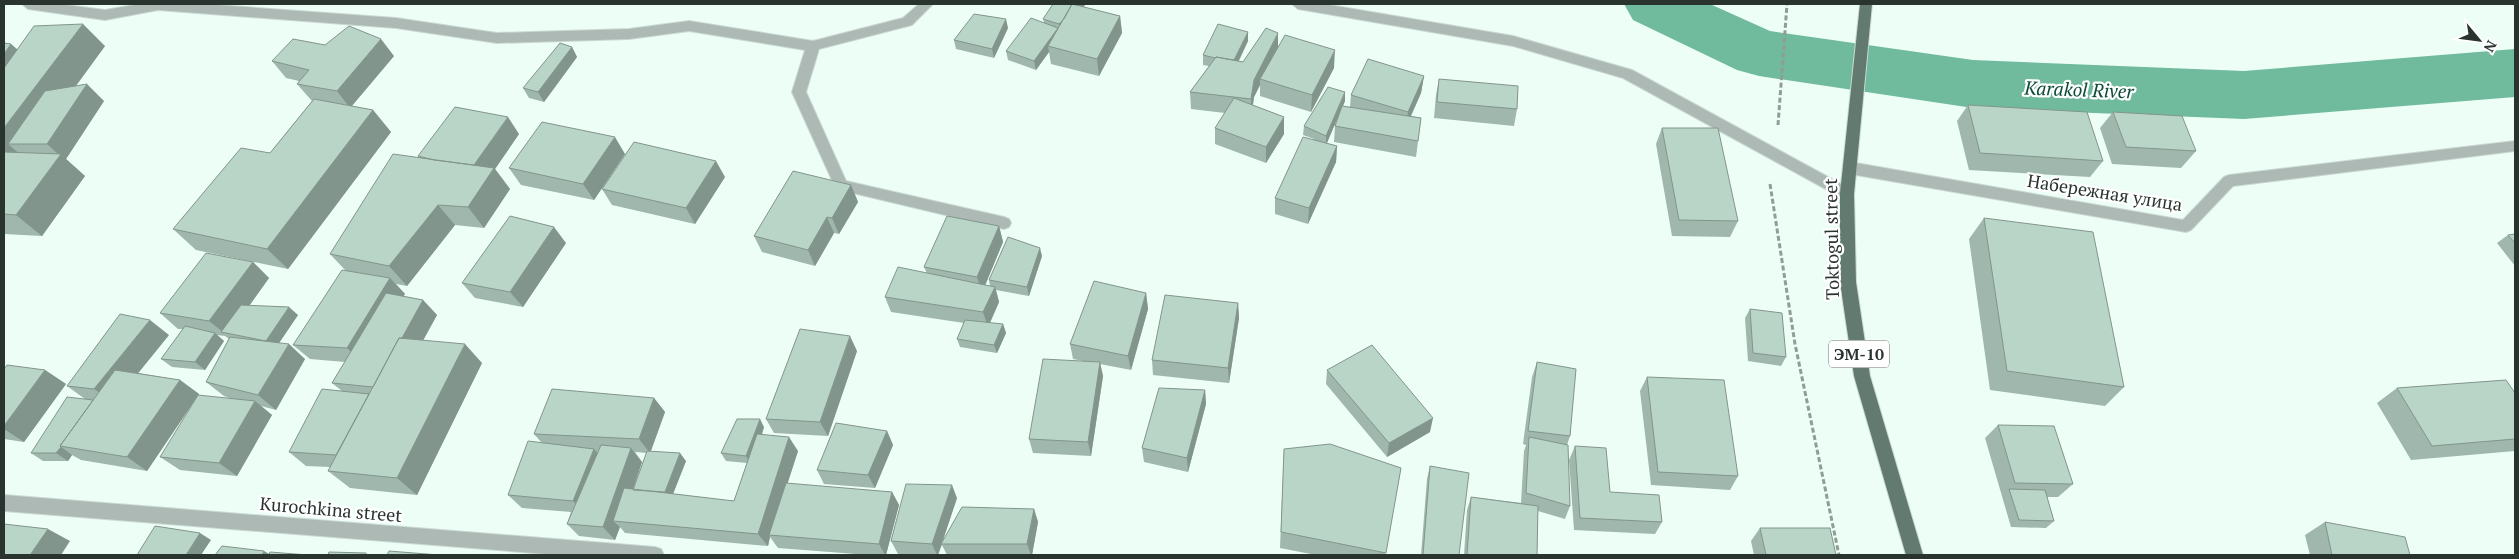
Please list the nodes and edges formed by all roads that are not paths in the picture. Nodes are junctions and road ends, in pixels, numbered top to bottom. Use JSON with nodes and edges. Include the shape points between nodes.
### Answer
{"nodes":[{"id":1,"x":28,"y":4,"type":"edge"},
{"id":2,"x":927,"y":4,"type":"edge"},
{"id":3,"x":1298,"y":4,"type":"edge"},
{"id":4,"x":1866,"y":4,"type":"edge"},
{"id":5,"x":813,"y":46,"type":"junction"},
{"id":6,"x":2515,"y":146,"type":"edge"},
{"id":7,"x":1850,"y":168,"type":"junction"},
{"id":8,"x":1847,"y":194,"type":"junction"},
{"id":9,"x":1004,"y":223,"type":"dead end"},
{"id":10,"x":4,"y":503,"type":"edge"},
{"id":11,"x":655,"y":555,"type":"edge"},
{"id":12,"x":1915,"y":555,"type":"edge"}],
"edges":[{"from":1,"to":5,"type":"street","via":[[105,15],[158,5],[396,23],[497,38],[629,34],[689,26]]},
{"from":2,"to":5,"type":"street","via":[[907,22]]},
{"from":3,"to":8,"type":"street","via":[[1513,41],[1627,74]]},
{"from":4,"to":7,"type":"highway","name":"Toktogul street","number":"ЭМ-10"},
{"from":5,"to":9,"type":"street","via":[[799,92],[841,185]]},
{"from":6,"to":7,"type":"street","name":"Набережная улица","via":[[2228,181],[2186,226]]},
{"from":7,"to":8,"type":"highway","name":"Toktogul street","number":"ЭМ-10"},
{"from":8,"to":12,"type":"highway","name":"Toktogul street","number":"ЭМ-10","via":[[1848,282],[1862,376]]},
{"from":10,"to":11,"type":"street","name":"Kurochkina street"}]}
